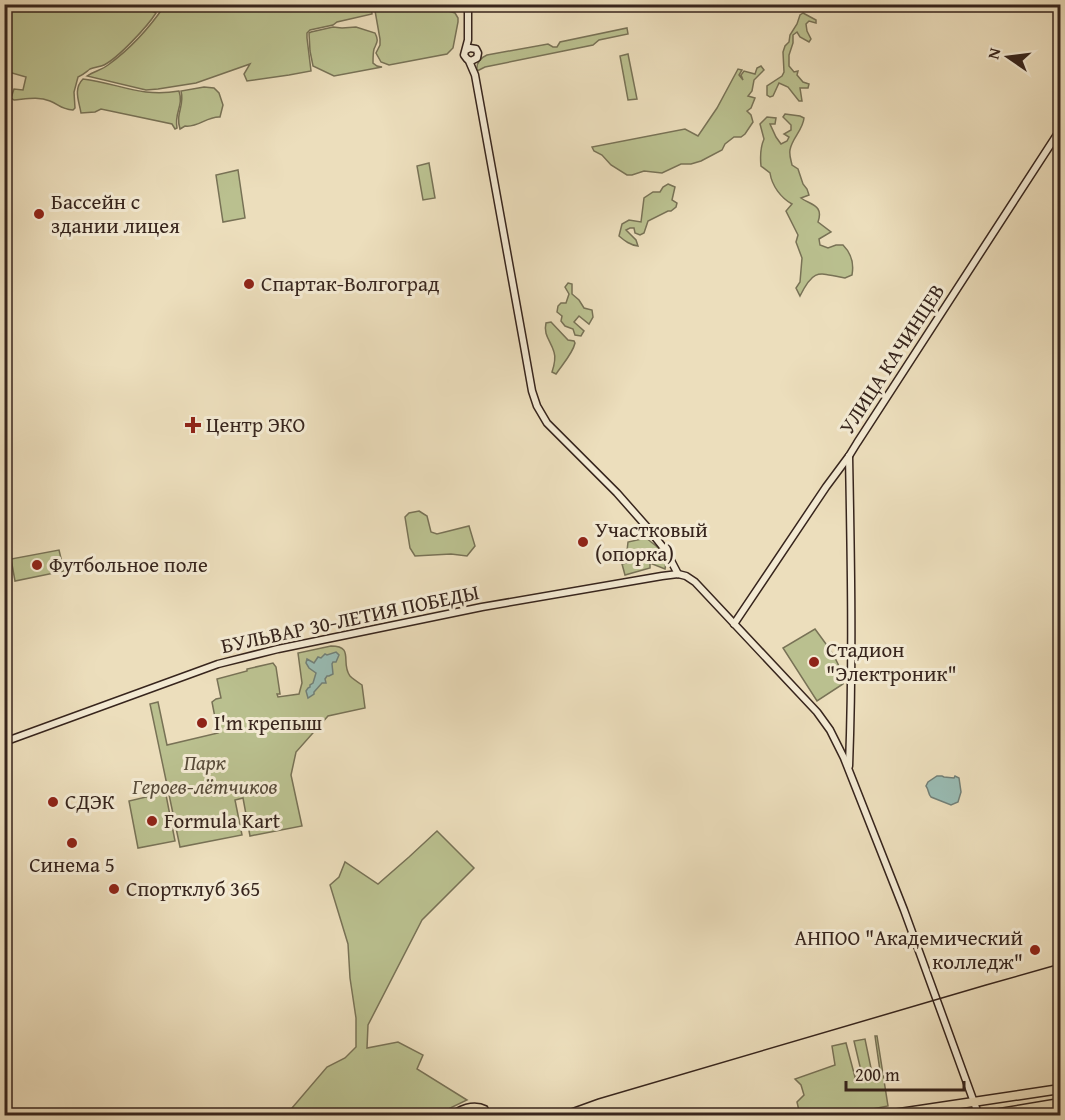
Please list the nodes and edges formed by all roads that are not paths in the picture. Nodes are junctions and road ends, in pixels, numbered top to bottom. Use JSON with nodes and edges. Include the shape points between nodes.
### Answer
{"nodes":[{"id":1,"x":468,"y":4,"type":"edge"},
{"id":2,"x":468,"y":32,"type":"junction"},
{"id":3,"x":474,"y":48,"type":"junction"},
{"id":4,"x":466,"y":50,"type":"junction"},
{"id":5,"x":477,"y":58,"type":"junction"},
{"id":6,"x":469,"y":61,"type":"junction"},
{"id":7,"x":474,"y":75,"type":"junction"},
{"id":8,"x":1060,"y":130,"type":"edge"},
{"id":9,"x":849,"y":456,"type":"junction"},
{"id":10,"x":678,"y":574,"type":"junction"},
{"id":11,"x":734,"y":624,"type":"junction"},
{"id":12,"x":4,"y":742,"type":"edge"},
{"id":13,"x":849,"y":772,"type":"junction"},
{"id":14,"x":1060,"y":1089,"type":"edge"},
{"id":15,"x":974,"y":1102,"type":"junction"},
{"id":16,"x":1060,"y":1103,"type":"edge"},
{"id":17,"x":880,"y":1116,"type":"edge"},
{"id":18,"x":981,"y":1116,"type":"edge"}],
"edges":[{"from":1,"to":2,"type":"main road"},
{"from":2,"to":3,"type":"main road"},
{"from":2,"to":4,"type":"main road"},
{"from":3,"to":4,"type":"main road"},
{"from":3,"to":5,"type":"main road"},
{"from":4,"to":6,"type":"main road","via":[[464,55]]},
{"from":5,"to":6,"type":"main road"},
{"from":5,"to":7,"type":"main road"},
{"from":6,"to":7,"type":"main road"},
{"from":7,"to":10,"type":"main road","via":[[537,406],[547,423],[647,527]]},
{"from":8,"to":9,"type":"main road","name":"УЛИЦА КАЧИНЦЕВ"},
{"from":9,"to":11,"type":"main road"},
{"from":9,"to":13,"type":"main road","name":"УЛИЦА КАЧИНЦЕВ"},
{"from":10,"to":11,"type":"main road","via":[[695,582]]},
{"from":10,"to":12,"type":"main road","name":"БУЛЬВАР 30-ЛЕТИЯ ПОБЕДЫ","via":[[482,607],[233,659]]},
{"from":11,"to":13,"type":"main road","via":[[817,712],[837,743]]},
{"from":13,"to":15,"type":"main road","name":"УЛИЦА КАЧИНЦЕВ"},
{"from":14,"to":15,"type":"highway"},
{"from":15,"to":17,"type":"highway"},
{"from":15,"to":18,"type":"main road","name":"УЛИЦА КАЧИНЦЕВ"},
{"from":16,"to":18,"type":"highway"}]}
